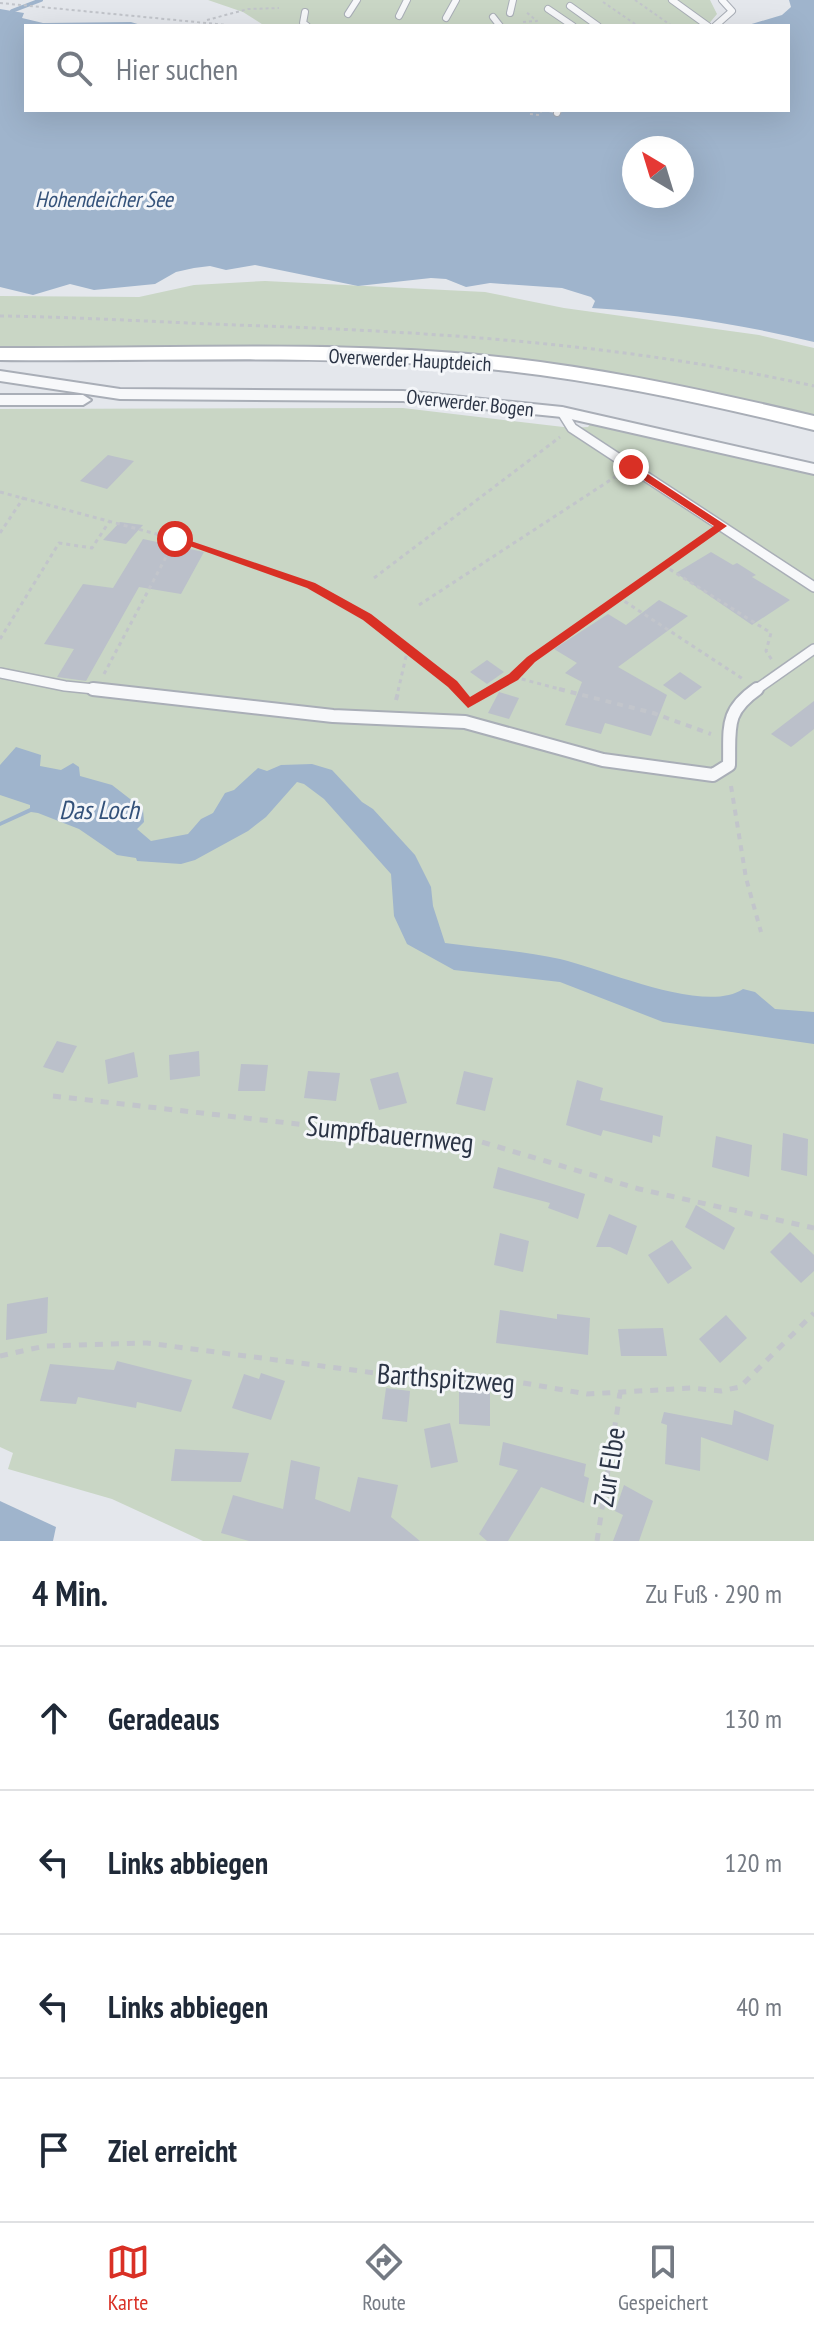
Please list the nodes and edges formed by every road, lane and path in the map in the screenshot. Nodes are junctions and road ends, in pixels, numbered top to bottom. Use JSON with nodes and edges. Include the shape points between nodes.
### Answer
{"nodes":[{"id":1,"x":357,"y":0,"type":"edge"},
{"id":2,"x":407,"y":0,"type":"edge"},
{"id":3,"x":456,"y":0,"type":"edge"},
{"id":4,"x":513,"y":0,"type":"edge"},
{"id":5,"x":635,"y":0,"type":"edge"},
{"id":6,"x":672,"y":0,"type":"edge"},
{"id":7,"x":722,"y":0,"type":"edge"},
{"id":8,"x":603,"y":2,"type":"edge"},
{"id":9,"x":0,"y":3,"type":"edge"},
{"id":10,"x":570,"y":6,"type":"dead end"},
{"id":11,"x":279,"y":8,"type":"dead end"},
{"id":12,"x":548,"y":9,"type":"dead end"},
{"id":13,"x":305,"y":12,"type":"dead end"},
{"id":14,"x":510,"y":13,"type":"dead end"},
{"id":15,"x":348,"y":14,"type":"dead end"},
{"id":16,"x":399,"y":16,"type":"dead end"},
{"id":17,"x":493,"y":17,"type":"dead end"},
{"id":18,"x":446,"y":18,"type":"dead end"},
{"id":19,"x":204,"y":21,"type":"junction"},
{"id":20,"x":224,"y":24,"type":"edge"},
{"id":21,"x":304,"y":24,"type":"edge"},
{"id":22,"x":498,"y":24,"type":"edge"},
{"id":23,"x":570,"y":24,"type":"edge"},
{"id":24,"x":595,"y":24,"type":"edge"},
{"id":25,"x":635,"y":24,"type":"edge"},
{"id":26,"x":669,"y":24,"type":"edge"},
{"id":27,"x":705,"y":24,"type":"edge"},
{"id":28,"x":717,"y":24,"type":"edge"},
{"id":29,"x":541,"y":112,"type":"edge"},
{"id":30,"x":530,"y":114,"type":"dead end"},
{"id":31,"x":0,"y":354,"type":"edge"},
{"id":32,"x":0,"y":376,"type":"edge"},
{"id":33,"x":120,"y":394,"type":"junction"},
{"id":34,"x":0,"y":400,"type":"edge"},
{"id":35,"x":562,"y":412,"type":"junction"},
{"id":36,"x":814,"y":423,"type":"edge"},
{"id":37,"x":572,"y":428,"type":"junction"},
{"id":38,"x":631,"y":467,"type":"junction"},
{"id":39,"x":814,"y":469,"type":"edge"},
{"id":40,"x":0,"y":492,"type":"edge"},
{"id":41,"x":24,"y":497,"type":"junction"},
{"id":42,"x":109,"y":522,"type":"junction"},
{"id":43,"x":722,"y":526,"type":"junction"},
{"id":44,"x":0,"y":533,"type":"edge"},
{"id":45,"x":175,"y":539,"type":"junction"},
{"id":46,"x":663,"y":565,"type":"junction"},
{"id":47,"x":374,"y":578,"type":"dead end"},
{"id":48,"x":814,"y":587,"type":"edge"},
{"id":49,"x":618,"y":597,"type":"junction"},
{"id":50,"x":419,"y":605,"type":"dead end"},
{"id":51,"x":0,"y":639,"type":"edge"},
{"id":52,"x":408,"y":648,"type":"junction"},
{"id":53,"x":814,"y":649,"type":"edge"},
{"id":54,"x":783,"y":670,"type":"junction"},
{"id":55,"x":0,"y":673,"type":"edge"},
{"id":56,"x":514,"y":677,"type":"junction"},
{"id":57,"x":756,"y":688,"type":"junction"},
{"id":58,"x":96,"y":690,"type":"junction"},
{"id":59,"x":468,"y":704,"type":"junction"},
{"id":60,"x":391,"y":718,"type":"junction"},
{"id":61,"x":486,"y":728,"type":"junction"},
{"id":62,"x":729,"y":740,"type":"junction"},
{"id":63,"x":729,"y":765,"type":"junction"},
{"id":64,"x":761,"y":932,"type":"dead end"},
{"id":65,"x":53,"y":1096,"type":"dead end"},
{"id":66,"x":814,"y":1228,"type":"edge"},
{"id":67,"x":814,"y":1313,"type":"edge"},
{"id":68,"x":0,"y":1356,"type":"edge"},
{"id":69,"x":620,"y":1393,"type":"junction"},
{"id":70,"x":597,"y":1541,"type":"edge"}],
"edges":[{"from":1,"to":15,"type":"lane"},
{"from":2,"to":16,"type":"lane"},
{"from":3,"to":18,"type":"lane"},
{"from":4,"to":14,"type":"lane"},
{"from":5,"to":26,"type":"path"},
{"from":6,"to":27,"type":"lane"},
{"from":7,"to":28,"type":"lane","via":[[732,11]]},
{"from":8,"to":25,"type":"path"},
{"from":9,"to":19,"type":"path"},
{"from":10,"to":24,"type":"lane"},
{"from":11,"to":19,"type":"path","via":[[248,9]]},
{"from":12,"to":23,"type":"lane"},
{"from":13,"to":21,"type":"lane"},
{"from":17,"to":22,"type":"lane"},
{"from":19,"to":20,"type":"path"},
{"from":29,"to":30,"type":"path"},
{"from":31,"to":36,"type":"street","name":"Overwerder Hauptdeich","via":[[273,354],[490,363],[634,384]]},
{"from":32,"to":33,"type":"street","name":"Overwerder Bogen"},
{"from":33,"to":34,"type":"street","name":"Overwerder Bogen","via":[[101,400]]},
{"from":33,"to":35,"type":"street","name":"Overwerder Bogen","via":[[403,396]]},
{"from":35,"to":37,"type":"lane"},
{"from":35,"to":39,"type":"street","name":"Overwerder Bogen"},
{"from":37,"to":38,"type":"lane"},
{"from":37,"to":47,"type":"path"},
{"from":38,"to":43,"type":"lane"},
{"from":38,"to":50,"type":"path"},
{"from":40,"to":41,"type":"path"},
{"from":41,"to":42,"type":"path"},
{"from":41,"to":44,"type":"path"},
{"from":42,"to":45,"type":"path"},
{"from":42,"to":51,"type":"path","via":[[92,548],[59,543]]},
{"from":43,"to":46,"type":"path"},
{"from":43,"to":48,"type":"lane"},
{"from":45,"to":52,"type":"path","via":[[311,586],[367,617]]},
{"from":45,"to":58,"type":"path"},
{"from":46,"to":49,"type":"path"},
{"from":46,"to":54,"type":"path","via":[[771,633],[767,656]]},
{"from":49,"to":56,"type":"path"},
{"from":49,"to":57,"type":"path"},
{"from":52,"to":59,"type":"path","via":[[453,684]]},
{"from":52,"to":60,"type":"path"},
{"from":53,"to":54,"type":"lane"},
{"from":54,"to":57,"type":"lane"},
{"from":55,"to":58,"type":"lane"},
{"from":56,"to":59,"type":"path"},
{"from":56,"to":62,"type":"path","via":[[653,713]]},
{"from":57,"to":62,"type":"lane","via":[[730,714]]},
{"from":58,"to":60,"type":"lane"},
{"from":59,"to":61,"type":"path"},
{"from":60,"to":61,"type":"lane"},
{"from":61,"to":63,"type":"lane","via":[[603,760],[713,775]]},
{"from":62,"to":63,"type":"lane"},
{"from":63,"to":64,"type":"path","via":[[746,878]]},
{"from":65,"to":66,"type":"path","name":"Sumpfbauernweg","via":[[350,1130],[465,1137],[639,1189]]},
{"from":67,"to":69,"type":"path","name":"Barthspitzweg","via":[[740,1387]]},
{"from":68,"to":69,"type":"path","name":"Barthspitzweg","via":[[45,1346],[147,1343],[444,1382],[483,1376],[587,1394]]},
{"from":69,"to":70,"type":"path","name":"Zur Elbe"}]}
